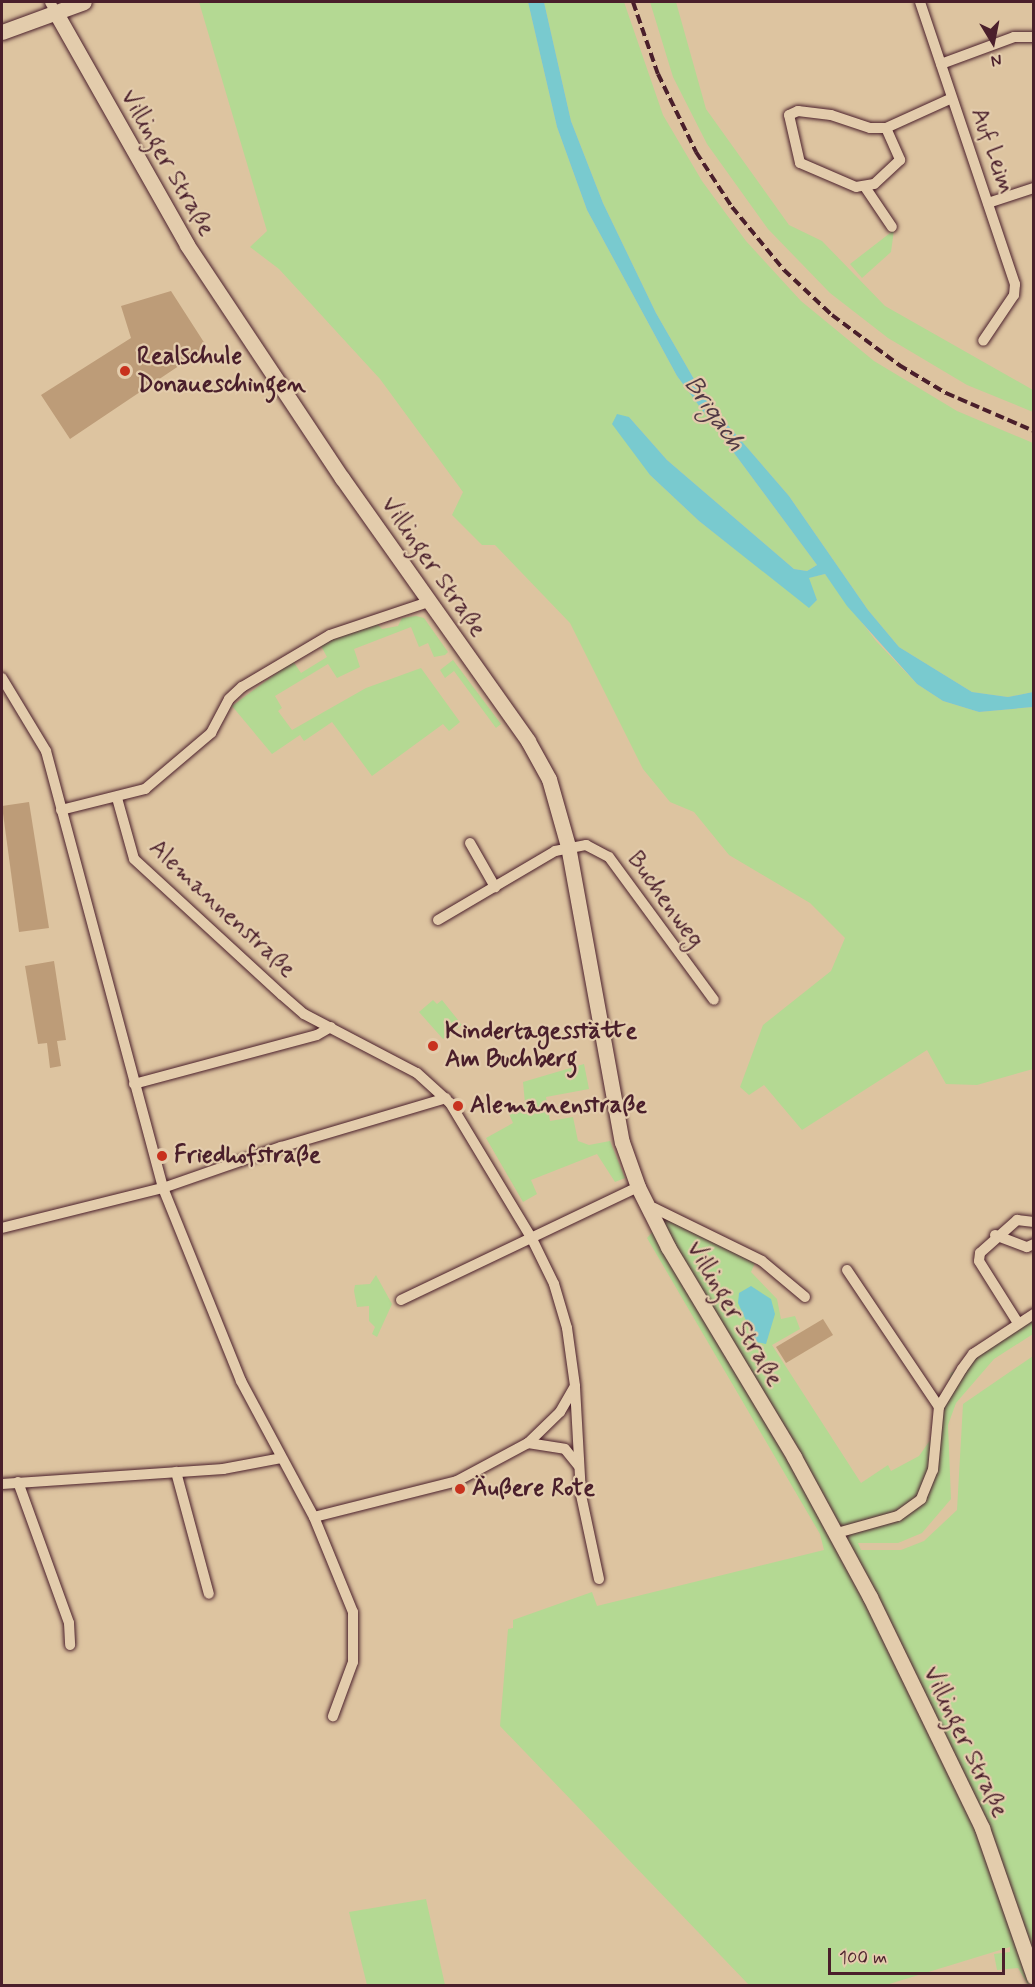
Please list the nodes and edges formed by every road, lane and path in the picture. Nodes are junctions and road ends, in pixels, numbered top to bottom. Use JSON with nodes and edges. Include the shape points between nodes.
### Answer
{"nodes":[{"id":1,"x":84,"y":2,"type":"edge"},
{"id":2,"x":920,"y":2,"type":"edge"},
{"id":3,"x":53,"y":7,"type":"edge"},
{"id":4,"x":2,"y":32,"type":"edge"},
{"id":5,"x":1034,"y":37,"type":"edge"},
{"id":6,"x":941,"y":64,"type":"junction"},
{"id":7,"x":952,"y":98,"type":"junction"},
{"id":8,"x":886,"y":128,"type":"junction"},
{"id":9,"x":865,"y":187,"type":"junction"},
{"id":10,"x":1034,"y":188,"type":"edge"},
{"id":11,"x":987,"y":203,"type":"junction"},
{"id":12,"x":891,"y":227,"type":"dead end"},
{"id":13,"x":983,"y":341,"type":"dead end"},
{"id":14,"x":428,"y":602,"type":"junction"},
{"id":15,"x":2,"y":678,"type":"edge"},
{"id":16,"x":117,"y":798,"type":"junction"},
{"id":17,"x":62,"y":810,"type":"junction"},
{"id":18,"x":470,"y":843,"type":"dead end"},
{"id":19,"x":568,"y":846,"type":"junction"},
{"id":20,"x":495,"y":886,"type":"junction"},
{"id":21,"x":438,"y":920,"type":"dead end"},
{"id":22,"x":714,"y":1000,"type":"dead end"},
{"id":23,"x":331,"y":1027,"type":"junction"},
{"id":24,"x":134,"y":1084,"type":"junction"},
{"id":25,"x":446,"y":1098,"type":"junction"},
{"id":26,"x":638,"y":1187,"type":"junction"},
{"id":27,"x":164,"y":1188,"type":"junction"},
{"id":28,"x":649,"y":1210,"type":"junction"},
{"id":29,"x":1034,"y":1222,"type":"edge"},
{"id":30,"x":2,"y":1228,"type":"edge"},
{"id":31,"x":995,"y":1235,"type":"junction"},
{"id":32,"x":532,"y":1239,"type":"junction"},
{"id":33,"x":1034,"y":1244,"type":"edge"},
{"id":34,"x":847,"y":1270,"type":"dead end"},
{"id":35,"x":805,"y":1297,"type":"dead end"},
{"id":36,"x":401,"y":1300,"type":"dead end"},
{"id":37,"x":1034,"y":1314,"type":"edge"},
{"id":38,"x":1018,"y":1323,"type":"junction"},
{"id":39,"x":575,"y":1386,"type":"junction"},
{"id":40,"x":939,"y":1407,"type":"junction"},
{"id":41,"x":528,"y":1443,"type":"junction"},
{"id":42,"x":281,"y":1458,"type":"junction"},
{"id":43,"x":579,"y":1466,"type":"junction"},
{"id":44,"x":176,"y":1472,"type":"junction"},
{"id":45,"x":18,"y":1482,"type":"junction"},
{"id":46,"x":2,"y":1484,"type":"edge"},
{"id":47,"x":314,"y":1517,"type":"junction"},
{"id":48,"x":837,"y":1533,"type":"junction"},
{"id":49,"x":599,"y":1579,"type":"dead end"},
{"id":50,"x":209,"y":1594,"type":"dead end"},
{"id":51,"x":70,"y":1645,"type":"dead end"},
{"id":52,"x":333,"y":1716,"type":"dead end"},
{"id":53,"x":1034,"y":1977,"type":"edge"}],
"edges":[{"from":1,"to":3,"type":"main road"},
{"from":2,"to":6,"type":"street","name":"Auf Leim"},
{"from":3,"to":4,"type":"main road"},
{"from":3,"to":14,"type":"main road","name":"Villinger Straße","via":[[187,245]]},
{"from":5,"to":6,"type":"street","via":[[1014,37]]},
{"from":6,"to":7,"type":"street","name":"Auf Leim"},
{"from":7,"to":8,"type":"street"},
{"from":7,"to":11,"type":"street","name":"Auf Leim"},
{"from":8,"to":9,"type":"street","via":[[900,160]]},
{"from":8,"to":9,"type":"street","via":[[870,128],[831,115],[798,111],[789,116],[800,162]]},
{"from":9,"to":12,"type":"street"},
{"from":10,"to":11,"type":"street"},
{"from":11,"to":13,"type":"street","name":"Auf Leim","via":[[1015,284],[1014,295]]},
{"from":14,"to":16,"type":"street","via":[[330,635],[289,657],[229,699],[211,733],[145,789]]},
{"from":14,"to":19,"type":"main road","name":"Villinger Straße","via":[[528,741],[549,779]]},
{"from":15,"to":17,"type":"street","via":[[42,744]]},
{"from":16,"to":17,"type":"street"},
{"from":16,"to":23,"type":"street","name":"Alemannenstraße","via":[[134,859],[304,1014]]},
{"from":17,"to":24,"type":"street"},
{"from":18,"to":20,"type":"street"},
{"from":19,"to":20,"type":"street"},
{"from":19,"to":22,"type":"street","name":"Buchenweg","via":[[586,845],[609,857]]},
{"from":19,"to":26,"type":"main road","name":"Villinger Straße","via":[[622,1142]]},
{"from":20,"to":21,"type":"street"},
{"from":23,"to":24,"type":"street"},
{"from":23,"to":25,"type":"street","name":"Alemannenstraße","via":[[417,1073]]},
{"from":24,"to":27,"type":"street"},
{"from":25,"to":27,"type":"street","via":[[281,1147]]},
{"from":25,"to":32,"type":"street","name":"Alemannenstraße"},
{"from":26,"to":28,"type":"main road","name":"Villinger Straße"},
{"from":26,"to":32,"type":"street"},
{"from":27,"to":30,"type":"street"},
{"from":27,"to":42,"type":"street","via":[[241,1381]]},
{"from":28,"to":35,"type":"street","name":"Villinger Straße","via":[[654,1208],[762,1261]]},
{"from":28,"to":48,"type":"main road","name":"Villinger Straße"},
{"from":29,"to":31,"type":"street","via":[[1017,1220]]},
{"from":31,"to":33,"type":"street","via":[[1027,1247]]},
{"from":31,"to":38,"type":"street","via":[[983,1246],[979,1261]]},
{"from":32,"to":36,"type":"street"},
{"from":32,"to":39,"type":"street","name":"Alemannenstraße","via":[[554,1284],[567,1328]]},
{"from":34,"to":40,"type":"street"},
{"from":37,"to":38,"type":"street"},
{"from":38,"to":40,"type":"street","via":[[973,1354]]},
{"from":39,"to":41,"type":"street","via":[[560,1412]]},
{"from":39,"to":43,"type":"street","name":"Alemannenstraße"},
{"from":40,"to":48,"type":"street","via":[[933,1470],[921,1499],[898,1516]]},
{"from":41,"to":43,"type":"street","via":[[565,1449]]},
{"from":41,"to":47,"type":"street","via":[[457,1481]]},
{"from":42,"to":44,"type":"street","via":[[223,1469]]},
{"from":42,"to":47,"type":"street"},
{"from":43,"to":49,"type":"street","name":"Alemannenstraße","via":[[584,1513]]},
{"from":44,"to":45,"type":"street"},
{"from":44,"to":50,"type":"street"},
{"from":45,"to":46,"type":"street"},
{"from":45,"to":51,"type":"street","via":[[69,1623]]},
{"from":47,"to":52,"type":"street","via":[[343,1583],[355,1635],[353,1662]]},
{"from":48,"to":53,"type":"main road","name":"Villinger Straße","via":[[982,1828]]}]}
